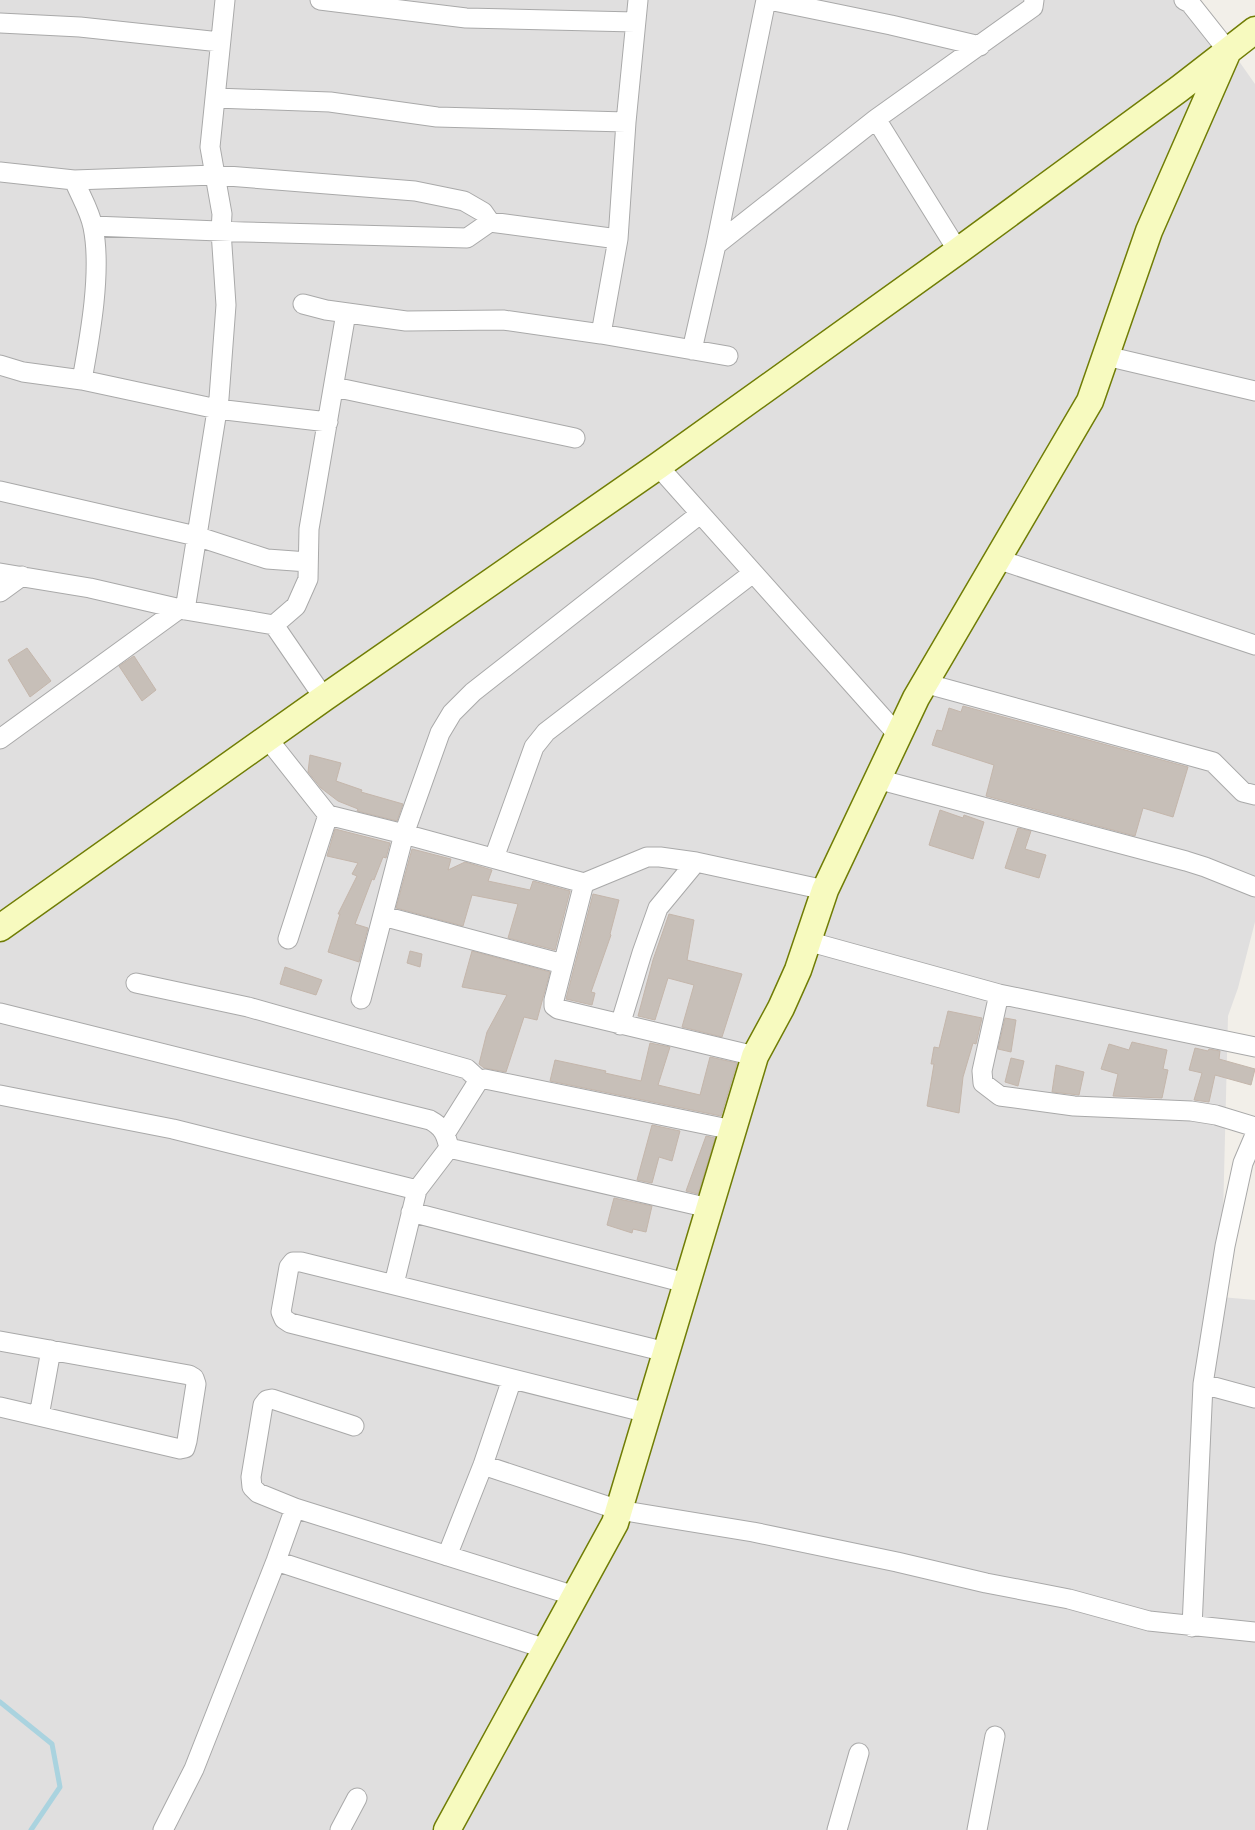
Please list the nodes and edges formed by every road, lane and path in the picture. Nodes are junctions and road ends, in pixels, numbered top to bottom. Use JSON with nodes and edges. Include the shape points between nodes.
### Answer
{"nodes":[{"id":1,"x":224,"y":0,"type":"edge"},
{"id":2,"x":320,"y":0,"type":"edge"},
{"id":3,"x":638,"y":0,"type":"edge"},
{"id":4,"x":768,"y":0,"type":"edge"},
{"id":5,"x":1034,"y":0,"type":"edge"},
{"id":6,"x":1188,"y":1,"type":"edge"},
{"id":7,"x":635,"y":22,"type":"junction"},
{"id":8,"x":0,"y":23,"type":"edge"},
{"id":9,"x":1255,"y":30,"type":"edge"},
{"id":10,"x":220,"y":42,"type":"junction"},
{"id":11,"x":980,"y":46,"type":"junction"},
{"id":12,"x":1228,"y":51,"type":"junction"},
{"id":13,"x":215,"y":98,"type":"junction"},
{"id":14,"x":876,"y":119,"type":"junction"},
{"id":15,"x":626,"y":122,"type":"junction"},
{"id":16,"x":0,"y":172,"type":"edge"},
{"id":17,"x":215,"y":175,"type":"junction"},
{"id":18,"x":74,"y":180,"type":"junction"},
{"id":19,"x":490,"y":222,"type":"junction"},
{"id":20,"x":93,"y":226,"type":"junction"},
{"id":21,"x":221,"y":231,"type":"junction"},
{"id":22,"x":618,"y":238,"type":"junction"},
{"id":23,"x":716,"y":245,"type":"junction"},
{"id":24,"x":958,"y":251,"type":"junction"},
{"id":25,"x":303,"y":304,"type":"dead end"},
{"id":26,"x":346,"y":312,"type":"junction"},
{"id":27,"x":601,"y":334,"type":"junction"},
{"id":28,"x":692,"y":350,"type":"junction"},
{"id":29,"x":728,"y":356,"type":"dead end"},
{"id":30,"x":1106,"y":356,"type":"junction"},
{"id":31,"x":0,"y":364,"type":"edge"},
{"id":32,"x":82,"y":380,"type":"junction"},
{"id":33,"x":334,"y":387,"type":"junction"},
{"id":34,"x":1255,"y":391,"type":"edge"},
{"id":35,"x":217,"y":409,"type":"junction"},
{"id":36,"x":328,"y":422,"type":"junction"},
{"id":37,"x":575,"y":438,"type":"dead end"},
{"id":38,"x":658,"y":466,"type":"junction"},
{"id":39,"x":0,"y":491,"type":"edge"},
{"id":40,"x":700,"y":514,"type":"junction"},
{"id":41,"x":196,"y":536,"type":"junction"},
{"id":42,"x":997,"y":559,"type":"junction"},
{"id":43,"x":308,"y":562,"type":"junction"},
{"id":44,"x":753,"y":572,"type":"junction"},
{"id":45,"x":0,"y":573,"type":"edge"},
{"id":46,"x":22,"y":576,"type":"junction"},
{"id":47,"x":0,"y":592,"type":"edge"},
{"id":48,"x":296,"y":606,"type":"junction"},
{"id":49,"x":182,"y":610,"type":"junction"},
{"id":50,"x":274,"y":625,"type":"junction"},
{"id":51,"x":1255,"y":646,"type":"edge"},
{"id":52,"x":290,"y":649,"type":"junction"},
{"id":53,"x":924,"y":683,"type":"junction"},
{"id":54,"x":324,"y":698,"type":"junction"},
{"id":55,"x":898,"y":735,"type":"junction"},
{"id":56,"x":267,"y":738,"type":"junction"},
{"id":57,"x":0,"y":739,"type":"edge"},
{"id":58,"x":878,"y":779,"type":"junction"},
{"id":59,"x":1255,"y":795,"type":"edge"},
{"id":60,"x":328,"y":815,"type":"junction"},
{"id":61,"x":404,"y":834,"type":"junction"},
{"id":62,"x":494,"y":858,"type":"junction"},
{"id":63,"x":696,"y":862,"type":"junction"},
{"id":64,"x":584,"y":884,"type":"junction"},
{"id":65,"x":1255,"y":887,"type":"edge"},
{"id":66,"x":824,"y":890,"type":"junction"},
{"id":67,"x":383,"y":916,"type":"junction"},
{"id":68,"x":0,"y":928,"type":"edge"},
{"id":69,"x":288,"y":939,"type":"dead end"},
{"id":70,"x":807,"y":941,"type":"junction"},
{"id":71,"x":563,"y":964,"type":"junction"},
{"id":72,"x":136,"y":983,"type":"dead end"},
{"id":73,"x":999,"y":994,"type":"junction"},
{"id":74,"x":361,"y":999,"type":"dead end"},
{"id":75,"x":0,"y":1013,"type":"edge"},
{"id":76,"x":620,"y":1025,"type":"junction"},
{"id":77,"x":1255,"y":1047,"type":"edge"},
{"id":78,"x":755,"y":1056,"type":"junction"},
{"id":79,"x":479,"y":1080,"type":"junction"},
{"id":80,"x":0,"y":1095,"type":"edge"},
{"id":81,"x":1255,"y":1127,"type":"edge"},
{"id":82,"x":733,"y":1130,"type":"junction"},
{"id":83,"x":1255,"y":1135,"type":"edge"},
{"id":84,"x":447,"y":1141,"type":"junction"},
{"id":85,"x":417,"y":1190,"type":"junction"},
{"id":86,"x":709,"y":1208,"type":"junction"},
{"id":87,"x":411,"y":1212,"type":"junction"},
{"id":88,"x":394,"y":1284,"type":"junction"},
{"id":89,"x":686,"y":1284,"type":"junction"},
{"id":90,"x":0,"y":1341,"type":"edge"},
{"id":91,"x":51,"y":1350,"type":"junction"},
{"id":92,"x":666,"y":1352,"type":"junction"},
{"id":93,"x":512,"y":1379,"type":"junction"},
{"id":94,"x":1203,"y":1384,"type":"junction"},
{"id":95,"x":1255,"y":1398,"type":"edge"},
{"id":96,"x":0,"y":1407,"type":"edge"},
{"id":97,"x":648,"y":1413,"type":"junction"},
{"id":98,"x":39,"y":1416,"type":"junction"},
{"id":99,"x":354,"y":1426,"type":"dead end"},
{"id":100,"x":483,"y":1465,"type":"junction"},
{"id":101,"x":294,"y":1508,"type":"junction"},
{"id":102,"x":619,"y":1510,"type":"junction"},
{"id":103,"x":446,"y":1556,"type":"junction"},
{"id":104,"x":276,"y":1561,"type":"junction"},
{"id":105,"x":575,"y":1596,"type":"junction"},
{"id":106,"x":1192,"y":1627,"type":"junction"},
{"id":107,"x":1255,"y":1632,"type":"edge"},
{"id":108,"x":546,"y":1649,"type":"junction"},
{"id":109,"x":995,"y":1736,"type":"dead end"},
{"id":110,"x":859,"y":1753,"type":"dead end"},
{"id":111,"x":356,"y":1798,"type":"dead end"},
{"id":112,"x":163,"y":1830,"type":"edge"},
{"id":113,"x":340,"y":1830,"type":"edge"},
{"id":114,"x":447,"y":1830,"type":"edge"},
{"id":115,"x":837,"y":1830,"type":"edge"},
{"id":116,"x":977,"y":1830,"type":"edge"}],
"edges":[{"from":1,"to":10,"type":"street"},
{"from":2,"to":7,"type":"street","via":[[466,18]]},
{"from":3,"to":7,"type":"street"},
{"from":4,"to":11,"type":"street"},
{"from":4,"to":23,"type":"street"},
{"from":5,"to":11,"type":"street","via":[[1033,7]]},
{"from":6,"to":12,"type":"street"},
{"from":7,"to":15,"type":"street"},
{"from":8,"to":10,"type":"street","via":[[80,27]]},
{"from":9,"to":12,"type":"main road"},
{"from":10,"to":13,"type":"street"},
{"from":11,"to":14,"type":"street"},
{"from":12,"to":24,"type":"main road"},
{"from":12,"to":30,"type":"main road","via":[[1149,231]]},
{"from":13,"to":15,"type":"street","via":[[330,102],[437,117]]},
{"from":13,"to":17,"type":"street","via":[[210,147]]},
{"from":14,"to":23,"type":"street"},
{"from":14,"to":24,"type":"street"},
{"from":15,"to":22,"type":"street"},
{"from":16,"to":18,"type":"street"},
{"from":17,"to":18,"type":"street"},
{"from":17,"to":19,"type":"street","via":[[415,191],[464,201],[483,212]]},
{"from":17,"to":21,"type":"street","via":[[222,214]]},
{"from":18,"to":20,"type":"street"},
{"from":19,"to":21,"type":"street","via":[[467,238]]},
{"from":19,"to":22,"type":"street"},
{"from":20,"to":21,"type":"street"},
{"from":20,"to":32,"type":"street","via":[[96,265]]},
{"from":21,"to":35,"type":"street","via":[[226,305]]},
{"from":22,"to":27,"type":"street"},
{"from":23,"to":28,"type":"street"},
{"from":24,"to":38,"type":"main road"},
{"from":25,"to":26,"type":"street"},
{"from":26,"to":27,"type":"street","via":[[406,321],[503,320]]},
{"from":26,"to":33,"type":"street"},
{"from":27,"to":28,"type":"street"},
{"from":28,"to":29,"type":"street"},
{"from":30,"to":34,"type":"street"},
{"from":30,"to":42,"type":"main road","via":[[1090,401]]},
{"from":31,"to":32,"type":"street","via":[[23,372]]},
{"from":32,"to":35,"type":"street"},
{"from":33,"to":36,"type":"street"},
{"from":33,"to":37,"type":"street"},
{"from":35,"to":36,"type":"street"},
{"from":35,"to":41,"type":"street"},
{"from":36,"to":43,"type":"street","via":[[309,528]]},
{"from":38,"to":40,"type":"street"},
{"from":38,"to":54,"type":"main road"},
{"from":39,"to":41,"type":"street"},
{"from":40,"to":44,"type":"street"},
{"from":40,"to":61,"type":"street","via":[[473,692],[452,712],[440,733]]},
{"from":41,"to":43,"type":"street","via":[[267,559]]},
{"from":41,"to":49,"type":"street"},
{"from":42,"to":51,"type":"street"},
{"from":42,"to":53,"type":"main road"},
{"from":43,"to":48,"type":"street","via":[[308,579]]},
{"from":44,"to":55,"type":"street"},
{"from":44,"to":62,"type":"street","via":[[546,732],[534,747]]},
{"from":45,"to":46,"type":"street"},
{"from":46,"to":47,"type":"street"},
{"from":46,"to":49,"type":"street"},
{"from":48,"to":50,"type":"street"},
{"from":48,"to":52,"type":"street"},
{"from":49,"to":50,"type":"street"},
{"from":49,"to":57,"type":"street"},
{"from":50,"to":52,"type":"street"},
{"from":52,"to":54,"type":"street"},
{"from":53,"to":55,"type":"main road"},
{"from":53,"to":59,"type":"street","via":[[1213,762],[1244,792]]},
{"from":54,"to":56,"type":"main road"},
{"from":55,"to":58,"type":"main road"},
{"from":56,"to":60,"type":"street"},
{"from":56,"to":68,"type":"main road"},
{"from":58,"to":65,"type":"street","via":[[1186,861]]},
{"from":58,"to":66,"type":"main road"},
{"from":60,"to":61,"type":"street"},
{"from":60,"to":69,"type":"street"},
{"from":61,"to":62,"type":"street"},
{"from":61,"to":67,"type":"street"},
{"from":62,"to":64,"type":"street"},
{"from":63,"to":64,"type":"street","via":[[647,856]]},
{"from":63,"to":66,"type":"street"},
{"from":63,"to":76,"type":"street","via":[[658,908]]},
{"from":64,"to":71,"type":"street"},
{"from":66,"to":70,"type":"main road"},
{"from":67,"to":71,"type":"street"},
{"from":67,"to":74,"type":"street"},
{"from":70,"to":73,"type":"street"},
{"from":70,"to":78,"type":"main road","via":[[781,1008]]},
{"from":71,"to":76,"type":"street","via":[[554,1006]]},
{"from":72,"to":79,"type":"street","via":[[248,1007],[467,1069]]},
{"from":73,"to":77,"type":"street"},
{"from":73,"to":81,"type":"street","via":[[982,1071],[983,1083],[1000,1096],[1074,1106],[1216,1114]]},
{"from":75,"to":84,"type":"street","via":[[430,1120],[440,1126]]},
{"from":76,"to":78,"type":"street"},
{"from":78,"to":82,"type":"main road"},
{"from":79,"to":82,"type":"street","via":[[485,1078]]},
{"from":79,"to":84,"type":"street"},
{"from":80,"to":85,"type":"street","via":[[173,1129]]},
{"from":82,"to":86,"type":"main road"},
{"from":83,"to":94,"type":"street","via":[[1244,1163],[1225,1246]]},
{"from":84,"to":85,"type":"street"},
{"from":84,"to":86,"type":"street"},
{"from":85,"to":87,"type":"street"},
{"from":86,"to":89,"type":"main road"},
{"from":87,"to":88,"type":"street"},
{"from":87,"to":89,"type":"street"},
{"from":88,"to":92,"type":"street"},
{"from":88,"to":93,"type":"street","via":[[294,1262],[289,1267],[282,1312],[290,1324]]},
{"from":89,"to":92,"type":"main road"},
{"from":90,"to":91,"type":"street"},
{"from":91,"to":98,"type":"street"},
{"from":91,"to":98,"type":"street","via":[[194,1378],[196,1384],[187,1441],[185,1448],[180,1449]]},
{"from":92,"to":97,"type":"main road"},
{"from":93,"to":97,"type":"street"},
{"from":93,"to":100,"type":"street"},
{"from":94,"to":95,"type":"street"},
{"from":94,"to":106,"type":"street"},
{"from":96,"to":98,"type":"street"},
{"from":97,"to":102,"type":"main road"},
{"from":99,"to":101,"type":"street","via":[[272,1399],[263,1404],[252,1487],[258,1493]]},
{"from":100,"to":102,"type":"street"},
{"from":100,"to":103,"type":"street"},
{"from":101,"to":103,"type":"street"},
{"from":101,"to":104,"type":"street"},
{"from":102,"to":105,"type":"main road"},
{"from":102,"to":106,"type":"street","via":[[753,1532],[1069,1599],[1149,1621]]},
{"from":103,"to":105,"type":"street"},
{"from":104,"to":108,"type":"street"},
{"from":104,"to":112,"type":"street","via":[[194,1769]]},
{"from":105,"to":108,"type":"main road"},
{"from":106,"to":107,"type":"street"},
{"from":108,"to":114,"type":"main road"},
{"from":109,"to":116,"type":"street"},
{"from":110,"to":115,"type":"street"},
{"from":111,"to":113,"type":"street"}]}
